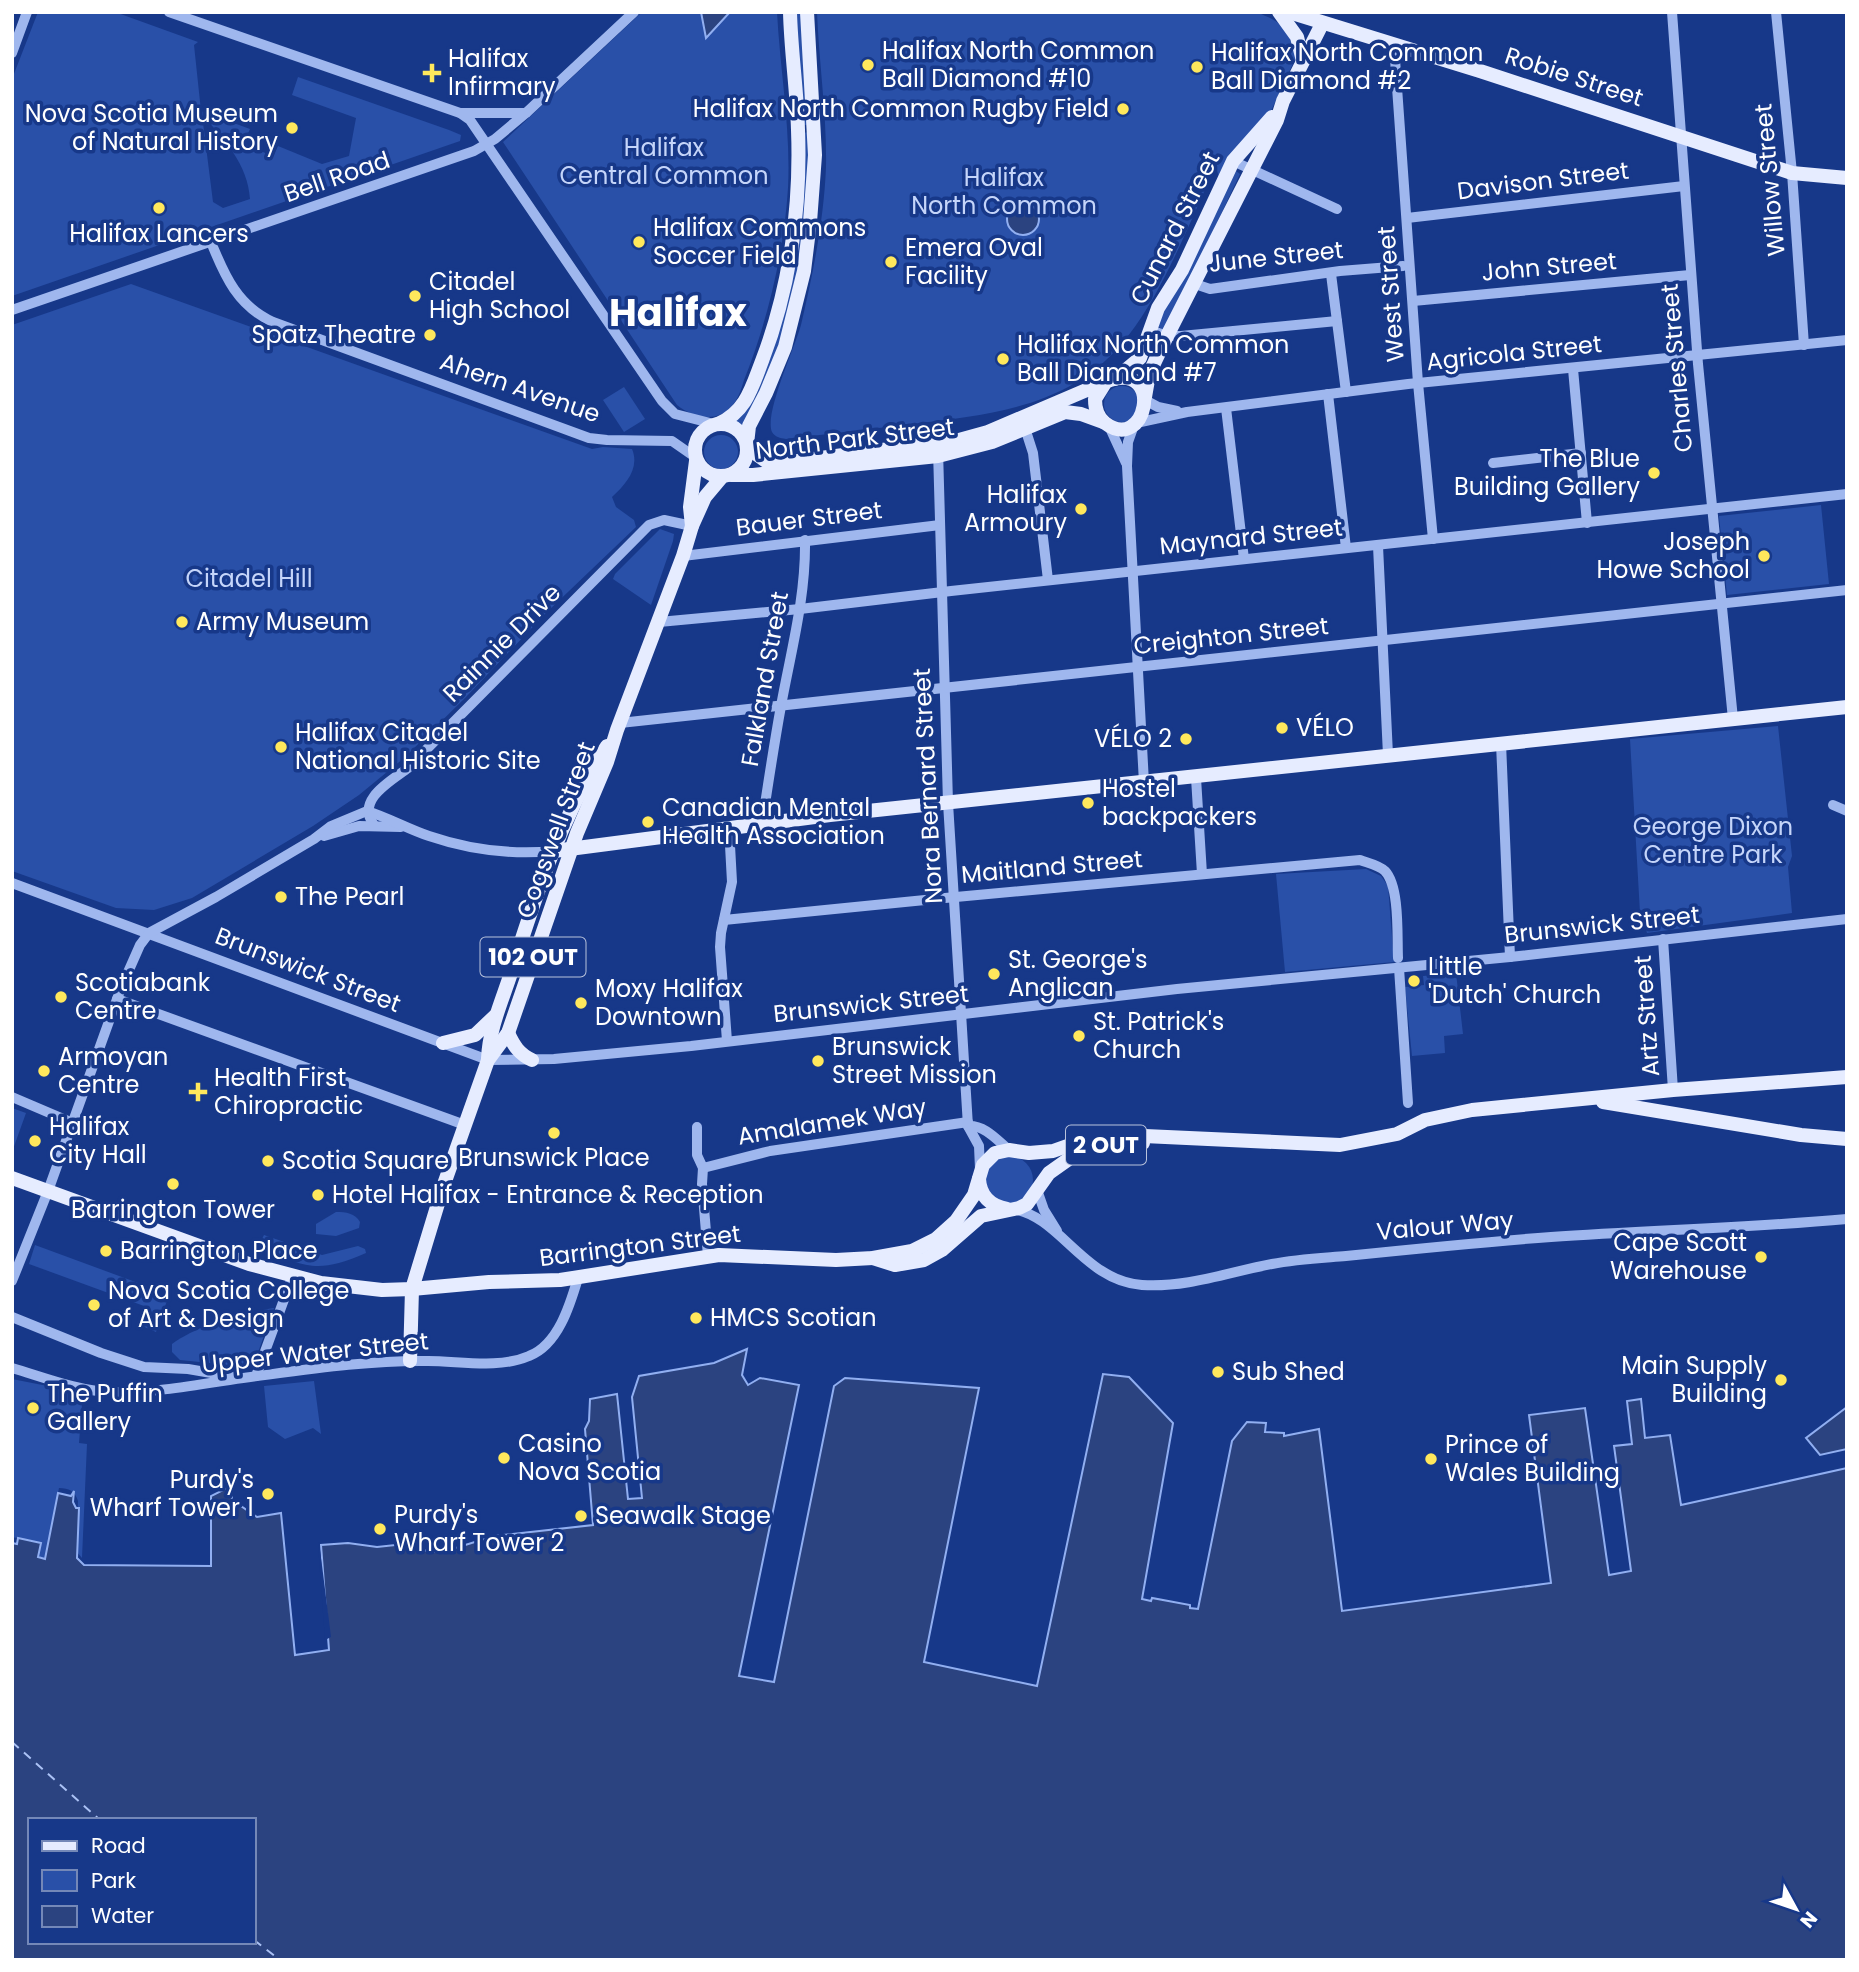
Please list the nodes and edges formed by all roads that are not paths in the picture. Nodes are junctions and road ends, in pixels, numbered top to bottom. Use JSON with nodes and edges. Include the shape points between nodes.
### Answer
{"nodes":[{"id":1,"x":27,"y":12,"type":"edge"},
{"id":2,"x":634,"y":12,"type":"edge"},
{"id":3,"x":790,"y":12,"type":"edge"},
{"id":4,"x":807,"y":12,"type":"edge"},
{"id":5,"x":1279,"y":12,"type":"edge"},
{"id":6,"x":1289,"y":12,"type":"edge"},
{"id":7,"x":1672,"y":12,"type":"edge"},
{"id":8,"x":1776,"y":12,"type":"edge"},
{"id":9,"x":175,"y":13,"type":"edge"},
{"id":10,"x":1325,"y":18,"type":"edge"},
{"id":11,"x":1394,"y":45,"type":"junction"},
{"id":12,"x":12,"y":52,"type":"edge"},
{"id":13,"x":1303,"y":61,"type":"junction"},
{"id":14,"x":1283,"y":101,"type":"junction"},
{"id":15,"x":460,"y":113,"type":"junction"},
{"id":16,"x":526,"y":113,"type":"junction"},
{"id":17,"x":1681,"y":136,"type":"junction"},
{"id":18,"x":487,"y":145,"type":"junction"},
{"id":19,"x":1233,"y":161,"type":"junction"},
{"id":20,"x":1251,"y":170,"type":"junction"},
{"id":21,"x":1792,"y":173,"type":"junction"},
{"id":22,"x":1847,"y":178,"type":"edge"},
{"id":23,"x":1684,"y":186,"type":"junction"},
{"id":24,"x":1337,"y":209,"type":"dead end"},
{"id":25,"x":1407,"y":218,"type":"junction"},
{"id":26,"x":211,"y":242,"type":"junction"},
{"id":27,"x":1404,"y":266,"type":"dead end"},
{"id":28,"x":1331,"y":274,"type":"junction"},
{"id":29,"x":1690,"y":275,"type":"junction"},
{"id":30,"x":1195,"y":284,"type":"junction"},
{"id":31,"x":1413,"y":301,"type":"junction"},
{"id":32,"x":12,"y":310,"type":"edge"},
{"id":33,"x":1337,"y":321,"type":"junction"},
{"id":34,"x":1150,"y":330,"type":"junction"},
{"id":35,"x":1167,"y":336,"type":"junction"},
{"id":36,"x":1847,"y":340,"type":"edge"},
{"id":37,"x":1804,"y":345,"type":"junction"},
{"id":38,"x":1697,"y":354,"type":"junction"},
{"id":39,"x":1573,"y":369,"type":"junction"},
{"id":40,"x":1110,"y":381,"type":"junction"},
{"id":41,"x":1418,"y":383,"type":"junction"},
{"id":42,"x":1346,"y":392,"type":"junction"},
{"id":43,"x":1328,"y":394,"type":"junction"},
{"id":44,"x":1145,"y":399,"type":"junction"},
{"id":45,"x":1226,"y":408,"type":"junction"},
{"id":46,"x":1187,"y":412,"type":"junction"},
{"id":47,"x":716,"y":424,"type":"junction"},
{"id":48,"x":1106,"y":424,"type":"junction"},
{"id":49,"x":1135,"y":424,"type":"junction"},
{"id":50,"x":1025,"y":428,"type":"junction"},
{"id":51,"x":747,"y":446,"type":"junction"},
{"id":52,"x":938,"y":450,"type":"junction"},
{"id":53,"x":1581,"y":453,"type":"junction"},
{"id":54,"x":696,"y":459,"type":"junction"},
{"id":55,"x":1493,"y":463,"type":"dead end"},
{"id":56,"x":1126,"y":466,"type":"junction"},
{"id":57,"x":726,"y":476,"type":"junction"},
{"id":58,"x":1847,"y":494,"type":"edge"},
{"id":59,"x":1712,"y":509,"type":"junction"},
{"id":60,"x":1587,"y":523,"type":"junction"},
{"id":61,"x":940,"y":524,"type":"junction"},
{"id":62,"x":692,"y":526,"type":"junction"},
{"id":63,"x":1433,"y":539,"type":"junction"},
{"id":64,"x":805,"y":540,"type":"junction"},
{"id":65,"x":1378,"y":546,"type":"junction"},
{"id":66,"x":1346,"y":548,"type":"junction"},
{"id":67,"x":683,"y":556,"type":"junction"},
{"id":68,"x":1244,"y":559,"type":"junction"},
{"id":69,"x":1131,"y":571,"type":"junction"},
{"id":70,"x":1048,"y":580,"type":"junction"},
{"id":71,"x":1847,"y":590,"type":"edge"},
{"id":72,"x":942,"y":592,"type":"junction"},
{"id":73,"x":1721,"y":604,"type":"junction"},
{"id":74,"x":800,"y":609,"type":"junction"},
{"id":75,"x":659,"y":622,"type":"junction"},
{"id":76,"x":1382,"y":640,"type":"junction"},
{"id":77,"x":1137,"y":667,"type":"junction"},
{"id":78,"x":944,"y":688,"type":"junction"},
{"id":79,"x":781,"y":707,"type":"junction"},
{"id":80,"x":1847,"y":707,"type":"edge"},
{"id":81,"x":1733,"y":719,"type":"junction"},
{"id":82,"x":618,"y":726,"type":"junction"},
{"id":83,"x":1501,"y":743,"type":"junction"},
{"id":84,"x":1388,"y":755,"type":"junction"},
{"id":85,"x":1196,"y":778,"type":"junction"},
{"id":86,"x":1144,"y":783,"type":"junction"},
{"id":87,"x":948,"y":803,"type":"junction"},
{"id":88,"x":1833,"y":806,"type":"dead end"},
{"id":89,"x":368,"y":811,"type":"junction"},
{"id":90,"x":1847,"y":811,"type":"edge"},
{"id":91,"x":762,"y":824,"type":"junction"},
{"id":92,"x":374,"y":825,"type":"junction"},
{"id":93,"x":407,"y":827,"type":"junction"},
{"id":94,"x":729,"y":827,"type":"junction"},
{"id":95,"x":314,"y":839,"type":"junction"},
{"id":96,"x":571,"y":850,"type":"junction"},
{"id":97,"x":554,"y":851,"type":"junction"},
{"id":98,"x":1202,"y":874,"type":"junction"},
{"id":99,"x":12,"y":883,"type":"edge"},
{"id":100,"x":954,"y":897,"type":"junction"},
{"id":101,"x":1847,"y":919,"type":"edge"},
{"id":102,"x":724,"y":920,"type":"junction"},
{"id":103,"x":149,"y":933,"type":"junction"},
{"id":104,"x":1663,"y":939,"type":"junction"},
{"id":105,"x":1510,"y":957,"type":"junction"},
{"id":106,"x":1398,"y":963,"type":"junction"},
{"id":107,"x":117,"y":999,"type":"junction"},
{"id":108,"x":498,"y":1012,"type":"junction"},
{"id":109,"x":961,"y":1015,"type":"junction"},
{"id":110,"x":508,"y":1033,"type":"junction"},
{"id":111,"x":727,"y":1041,"type":"junction"},
{"id":112,"x":443,"y":1042,"type":"junction"},
{"id":113,"x":488,"y":1060,"type":"junction"},
{"id":114,"x":532,"y":1060,"type":"junction"},
{"id":115,"x":1847,"y":1077,"type":"edge"},
{"id":116,"x":1673,"y":1090,"type":"junction"},
{"id":117,"x":12,"y":1097,"type":"edge"},
{"id":118,"x":1583,"y":1098,"type":"junction"},
{"id":119,"x":1408,"y":1103,"type":"dead end"},
{"id":120,"x":73,"y":1123,"type":"junction"},
{"id":121,"x":968,"y":1124,"type":"junction"},
{"id":122,"x":465,"y":1125,"type":"junction"},
{"id":123,"x":697,"y":1127,"type":"dead end"},
{"id":124,"x":1189,"y":1138,"type":"junction"},
{"id":125,"x":1847,"y":1139,"type":"edge"},
{"id":126,"x":1014,"y":1151,"type":"junction"},
{"id":127,"x":703,"y":1168,"type":"junction"},
{"id":128,"x":980,"y":1174,"type":"junction"},
{"id":129,"x":12,"y":1178,"type":"edge"},
{"id":130,"x":1037,"y":1189,"type":"junction"},
{"id":131,"x":48,"y":1191,"type":"junction"},
{"id":132,"x":1009,"y":1209,"type":"junction"},
{"id":133,"x":1847,"y":1219,"type":"edge"},
{"id":134,"x":1063,"y":1239,"type":"junction"},
{"id":135,"x":17,"y":1250,"type":"edge"},
{"id":136,"x":708,"y":1256,"type":"junction"},
{"id":137,"x":873,"y":1258,"type":"junction"},
{"id":138,"x":293,"y":1275,"type":"junction"},
{"id":139,"x":578,"y":1278,"type":"junction"},
{"id":140,"x":12,"y":1281,"type":"edge"},
{"id":141,"x":412,"y":1289,"type":"junction"},
{"id":142,"x":12,"y":1317,"type":"edge"},
{"id":143,"x":410,"y":1361,"type":"junction"},
{"id":144,"x":12,"y":1368,"type":"edge"},
{"id":145,"x":257,"y":1377,"type":"junction"},
{"id":146,"x":242,"y":1378,"type":"junction"}],
"edges":[{"from":1,"to":12,"type":"street"},
{"from":2,"to":16,"type":"street","name":"Bell Road"},
{"from":3,"to":47,"type":"main road","via":[[799,171],[787,271],[769,343],[750,393],[734,416]]},
{"from":4,"to":51,"type":"main road","number":"102 OUT","via":[[815,155],[804,271],[785,347],[749,426]]},
{"from":5,"to":13,"type":"main road","via":[[1297,37]]},
{"from":6,"to":10,"type":"main road","name":"Robie Street"},
{"from":7,"to":17,"type":"street","name":"Charles Street"},
{"from":8,"to":21,"type":"street","name":"Willow Street"},
{"from":9,"to":15,"type":"street"},
{"from":10,"to":11,"type":"main road","name":"Robie Street"},
{"from":10,"to":13,"type":"main road","name":"Cunard Street"},
{"from":11,"to":17,"type":"main road","name":"Robie Street"},
{"from":11,"to":25,"type":"street","name":"West Street"},
{"from":13,"to":14,"type":"main road","name":"Cunard Street"},
{"from":14,"to":19,"type":"main road","name":"Cunard Street"},
{"from":14,"to":20,"type":"main road","name":"Cunard Street"},
{"from":15,"to":16,"type":"street"},
{"from":15,"to":18,"type":"street"},
{"from":16,"to":18,"type":"street","name":"Bell Road"},
{"from":17,"to":21,"type":"main road","name":"Robie Street"},
{"from":17,"to":23,"type":"street","name":"Charles Street"},
{"from":18,"to":26,"type":"street","name":"Bell Road"},
{"from":18,"to":47,"type":"street","via":[[662,401],[676,414]]},
{"from":19,"to":20,"type":"street"},
{"from":19,"to":34,"type":"main road","name":"Cunard Street"},
{"from":20,"to":24,"type":"street"},
{"from":20,"to":30,"type":"main road","name":"Cunard Street"},
{"from":21,"to":22,"type":"main road","name":"Robie Street"},
{"from":21,"to":37,"type":"street","name":"Willow Street"},
{"from":23,"to":25,"type":"street","name":"Davison Street"},
{"from":23,"to":29,"type":"street","name":"Charles Street"},
{"from":25,"to":31,"type":"street","name":"West Street"},
{"from":26,"to":32,"type":"street","name":"Bell Road"},
{"from":26,"to":54,"type":"street","name":"Ahern Avenue","via":[[236,294],[273,322],[589,438],[672,441]]},
{"from":27,"to":28,"type":"street","name":"June Street"},
{"from":28,"to":30,"type":"street","name":"June Street","via":[[1210,289]]},
{"from":28,"to":33,"type":"street"},
{"from":29,"to":31,"type":"street","name":"John Street"},
{"from":29,"to":38,"type":"street","name":"Charles Street"},
{"from":30,"to":35,"type":"main road","name":"Cunard Street"},
{"from":31,"to":41,"type":"street","name":"West Street"},
{"from":33,"to":35,"type":"street"},
{"from":33,"to":42,"type":"street"},
{"from":34,"to":35,"type":"street"},
{"from":34,"to":40,"type":"main road","name":"Cunard Street","via":[[1140,358]]},
{"from":35,"to":44,"type":"main road","name":"Cunard Street","via":[[1149,374]]},
{"from":36,"to":37,"type":"street","name":"Agricola Street"},
{"from":37,"to":38,"type":"street","name":"Agricola Street"},
{"from":38,"to":39,"type":"street","name":"Agricola Street"},
{"from":38,"to":59,"type":"street","name":"Charles Street"},
{"from":39,"to":41,"type":"street","name":"Agricola Street"},
{"from":39,"to":53,"type":"street"},
{"from":40,"to":44,"type":"main road","via":[[1134,382]]},
{"from":40,"to":48,"type":"main road","via":[[1096,399],[1096,411]]},
{"from":40,"to":52,"type":"main road","name":"North Park Street"},
{"from":41,"to":42,"type":"street","name":"Agricola Street"},
{"from":41,"to":63,"type":"street","name":"West Street"},
{"from":42,"to":43,"type":"street","name":"Agricola Street"},
{"from":43,"to":45,"type":"street","name":"Agricola Street"},
{"from":43,"to":66,"type":"street"},
{"from":44,"to":46,"type":"street","name":"Agricola Street","via":[[1164,409]]},
{"from":44,"to":49,"type":"main road","via":[[1142,416]]},
{"from":45,"to":46,"type":"street","name":"Agricola Street"},
{"from":45,"to":68,"type":"street"},
{"from":46,"to":49,"type":"street","name":"Agricola Street"},
{"from":47,"to":51,"type":"main road","via":[[739,431]]},
{"from":47,"to":54,"type":"main road","via":[[697,439]]},
{"from":48,"to":49,"type":"main road","via":[[1126,428]]},
{"from":48,"to":50,"type":"main road","name":"North Park Street","via":[[1065,412]]},
{"from":48,"to":56,"type":"street"},
{"from":49,"to":56,"type":"street"},
{"from":50,"to":52,"type":"main road","name":"North Park Street","via":[[992,442]]},
{"from":50,"to":70,"type":"street","via":[[1033,453]]},
{"from":51,"to":52,"type":"main road","name":"North Park Street","via":[[766,461],[782,463]]},
{"from":51,"to":57,"type":"main road","number":"102 OUT","via":[[743,463]]},
{"from":52,"to":57,"type":"main road","name":"North Park Street"},
{"from":52,"to":61,"type":"street","name":"Nora Bernard Street"},
{"from":53,"to":55,"type":"street"},
{"from":53,"to":60,"type":"street"},
{"from":54,"to":57,"type":"main road","via":[[707,472]]},
{"from":54,"to":62,"type":"main road","name":"Cogswell Street"},
{"from":56,"to":69,"type":"street"},
{"from":57,"to":62,"type":"main road","name":"Cogswell Street","number":"102 OUT","via":[[705,496]]},
{"from":58,"to":59,"type":"street","name":"Maynard Street"},
{"from":59,"to":60,"type":"street","name":"Maynard Street"},
{"from":59,"to":73,"type":"street","name":"Charles Street"},
{"from":60,"to":63,"type":"street","name":"Maynard Street"},
{"from":61,"to":64,"type":"street","name":"Bauer Street"},
{"from":61,"to":72,"type":"street","name":"Nora Bernard Street"},
{"from":62,"to":67,"type":"main road","name":"Cogswell Street","number":"102 OUT"},
{"from":62,"to":89,"type":"street","name":"Rainnie Drive","via":[[664,520],[649,525],[408,768],[376,793]]},
{"from":63,"to":65,"type":"street","name":"Maynard Street"},
{"from":64,"to":67,"type":"street","name":"Bauer Street"},
{"from":64,"to":74,"type":"street","name":"Falkland Street"},
{"from":65,"to":66,"type":"street","name":"Maynard Street"},
{"from":65,"to":76,"type":"street"},
{"from":66,"to":68,"type":"street","name":"Maynard Street"},
{"from":67,"to":75,"type":"main road","name":"Cogswell Street","number":"102 OUT"},
{"from":68,"to":69,"type":"street","name":"Maynard Street"},
{"from":69,"to":70,"type":"street","name":"Maynard Street"},
{"from":69,"to":77,"type":"street"},
{"from":70,"to":72,"type":"street","name":"Maynard Street"},
{"from":71,"to":73,"type":"street","name":"Creighton Street"},
{"from":72,"to":74,"type":"street","name":"Maynard Street"},
{"from":72,"to":78,"type":"street","name":"Nora Bernard Street"},
{"from":73,"to":76,"type":"street","name":"Creighton Street"},
{"from":73,"to":81,"type":"street","name":"Charles Street"},
{"from":74,"to":75,"type":"street","name":"Maynard Street"},
{"from":74,"to":79,"type":"street","name":"Falkland Street"},
{"from":75,"to":82,"type":"main road","name":"Cogswell Street","number":"102 OUT"},
{"from":76,"to":77,"type":"street","name":"Creighton Street"},
{"from":76,"to":84,"type":"street"},
{"from":77,"to":78,"type":"street","name":"Creighton Street"},
{"from":77,"to":86,"type":"street"},
{"from":78,"to":79,"type":"street","name":"Creighton Street"},
{"from":78,"to":87,"type":"street","name":"Nora Bernard Street"},
{"from":79,"to":82,"type":"street","name":"Creighton Street"},
{"from":79,"to":91,"type":"street","name":"Falkland Street"},
{"from":80,"to":81,"type":"main road"},
{"from":81,"to":83,"type":"main road"},
{"from":82,"to":96,"type":"main road","name":"Cogswell Street","number":"102 OUT"},
{"from":82,"to":97,"type":"main road","name":"Cogswell Street","via":[[577,794]]},
{"from":83,"to":84,"type":"main road"},
{"from":83,"to":105,"type":"street"},
{"from":84,"to":85,"type":"main road"},
{"from":85,"to":86,"type":"main road"},
{"from":85,"to":98,"type":"street"},
{"from":86,"to":87,"type":"main road"},
{"from":87,"to":91,"type":"main road"},
{"from":87,"to":100,"type":"street","name":"Nora Bernard Street"},
{"from":88,"to":90,"type":"street"},
{"from":89,"to":92,"type":"street"},
{"from":89,"to":93,"type":"street"},
{"from":89,"to":95,"type":"street","via":[[331,826]]},
{"from":91,"to":94,"type":"main road"},
{"from":92,"to":93,"type":"street"},
{"from":92,"to":95,"type":"street"},
{"from":93,"to":97,"type":"street","via":[[483,850]]},
{"from":94,"to":96,"type":"main road"},
{"from":94,"to":102,"type":"street","via":[[732,883]]},
{"from":95,"to":103,"type":"street"},
{"from":96,"to":97,"type":"main road"},
{"from":96,"to":110,"type":"main road","name":"Cogswell Street","number":"102 OUT"},
{"from":97,"to":108,"type":"main road","name":"Cogswell Street"},
{"from":98,"to":100,"type":"street","name":"Maitland Street"},
{"from":98,"to":106,"type":"street","name":"Maitland Street","via":[[1370,863],[1384,870],[1390,880]]},
{"from":99,"to":103,"type":"street","name":"Brunswick Street"},
{"from":100,"to":102,"type":"street","name":"Maitland Street"},
{"from":100,"to":109,"type":"street","name":"Nora Bernard Street"},
{"from":101,"to":104,"type":"street","name":"Brunswick Street"},
{"from":102,"to":111,"type":"street","via":[[720,947]]},
{"from":103,"to":107,"type":"street"},
{"from":103,"to":112,"type":"street","name":"Brunswick Street"},
{"from":104,"to":105,"type":"street","name":"Brunswick Street"},
{"from":104,"to":116,"type":"street","name":"Artz Street"},
{"from":105,"to":106,"type":"street","name":"Brunswick Street"},
{"from":106,"to":109,"type":"street","name":"Brunswick Street"},
{"from":106,"to":119,"type":"street"},
{"from":107,"to":120,"type":"street"},
{"from":107,"to":122,"type":"street"},
{"from":108,"to":112,"type":"main road","via":[[475,1035]]},
{"from":108,"to":113,"type":"main road","name":"Cogswell Street"},
{"from":109,"to":111,"type":"street","name":"Brunswick Street"},
{"from":109,"to":121,"type":"street","name":"Nora Bernard Street"},
{"from":110,"to":113,"type":"main road","name":"Cogswell Street","number":"102 OUT"},
{"from":110,"to":114,"type":"main road","via":[[522,1055]]},
{"from":111,"to":114,"type":"street","name":"Brunswick Street"},
{"from":112,"to":113,"type":"street","name":"Brunswick Street"},
{"from":113,"to":114,"type":"street","name":"Brunswick Street"},
{"from":113,"to":122,"type":"main road","name":"Cogswell Street","number":"102 OUT"},
{"from":115,"to":116,"type":"main road"},
{"from":116,"to":118,"type":"main road"},
{"from":117,"to":120,"type":"street"},
{"from":118,"to":124,"type":"main road","via":[[1449,1113],[1397,1134],[1340,1145]]},
{"from":118,"to":125,"type":"main road"},
{"from":120,"to":131,"type":"street"},
{"from":121,"to":126,"type":"street","via":[[992,1134]]},
{"from":121,"to":127,"type":"street","name":"Amalamek Way","via":[[770,1151]]},
{"from":121,"to":128,"type":"street","name":"Nora Bernard Street","via":[[979,1146]]},
{"from":122,"to":141,"type":"main road","name":"Cogswell Street"},
{"from":123,"to":127,"type":"street","via":[[697,1156]]},
{"from":124,"to":126,"type":"main road","via":[[1101,1134],[1053,1151]]},
{"from":124,"to":130,"type":"main road","name":"Barrington Street","number":"2 OUT","via":[[1089,1149],[1058,1165]]},
{"from":126,"to":128,"type":"main road","name":"Barrington Street","via":[[990,1156]]},
{"from":126,"to":130,"type":"main road","via":[[1035,1165]]},
{"from":127,"to":136,"type":"street"},
{"from":128,"to":132,"type":"main road","via":[[985,1198],[994,1206]]},
{"from":128,"to":137,"type":"main road","name":"Barrington Street","via":[[969,1203],[941,1236],[918,1249]]},
{"from":129,"to":131,"type":"main road","name":"Barrington Street"},
{"from":130,"to":132,"type":"main road","name":"Barrington Street","number":"2 OUT","via":[[1027,1203]]},
{"from":130,"to":134,"type":"street","name":"Valour Way"},
{"from":131,"to":135,"type":"street"},
{"from":131,"to":138,"type":"main road","name":"Barrington Street","via":[[249,1264]]},
{"from":132,"to":134,"type":"street","name":"Valour Way","via":[[1034,1216]]},
{"from":132,"to":137,"type":"main road","name":"Barrington Street","number":"2 OUT","via":[[977,1219],[924,1260],[895,1265]]},
{"from":133,"to":134,"type":"street","name":"Valour Way","via":[[1551,1237],[1321,1258],[1181,1284],[1143,1285],[1116,1279]]},
{"from":135,"to":140,"type":"street"},
{"from":136,"to":137,"type":"main road","name":"Barrington Street"},
{"from":136,"to":139,"type":"main road","name":"Barrington Street"},
{"from":138,"to":141,"type":"main road","name":"Barrington Street","via":[[321,1283]]},
{"from":138,"to":145,"type":"street"},
{"from":139,"to":141,"type":"main road","name":"Barrington Street"},
{"from":139,"to":143,"type":"street","name":"Upper Water Street","via":[[556,1332],[529,1356],[499,1363]]},
{"from":141,"to":143,"type":"main road","name":"Cogswell Street"},
{"from":142,"to":146,"type":"street","via":[[144,1367]]},
{"from":143,"to":145,"type":"street","name":"Upper Water Street"},
{"from":144,"to":146,"type":"street","name":"Upper Water Street","via":[[109,1392]]},
{"from":145,"to":146,"type":"street","name":"Upper Water Street"}]}
